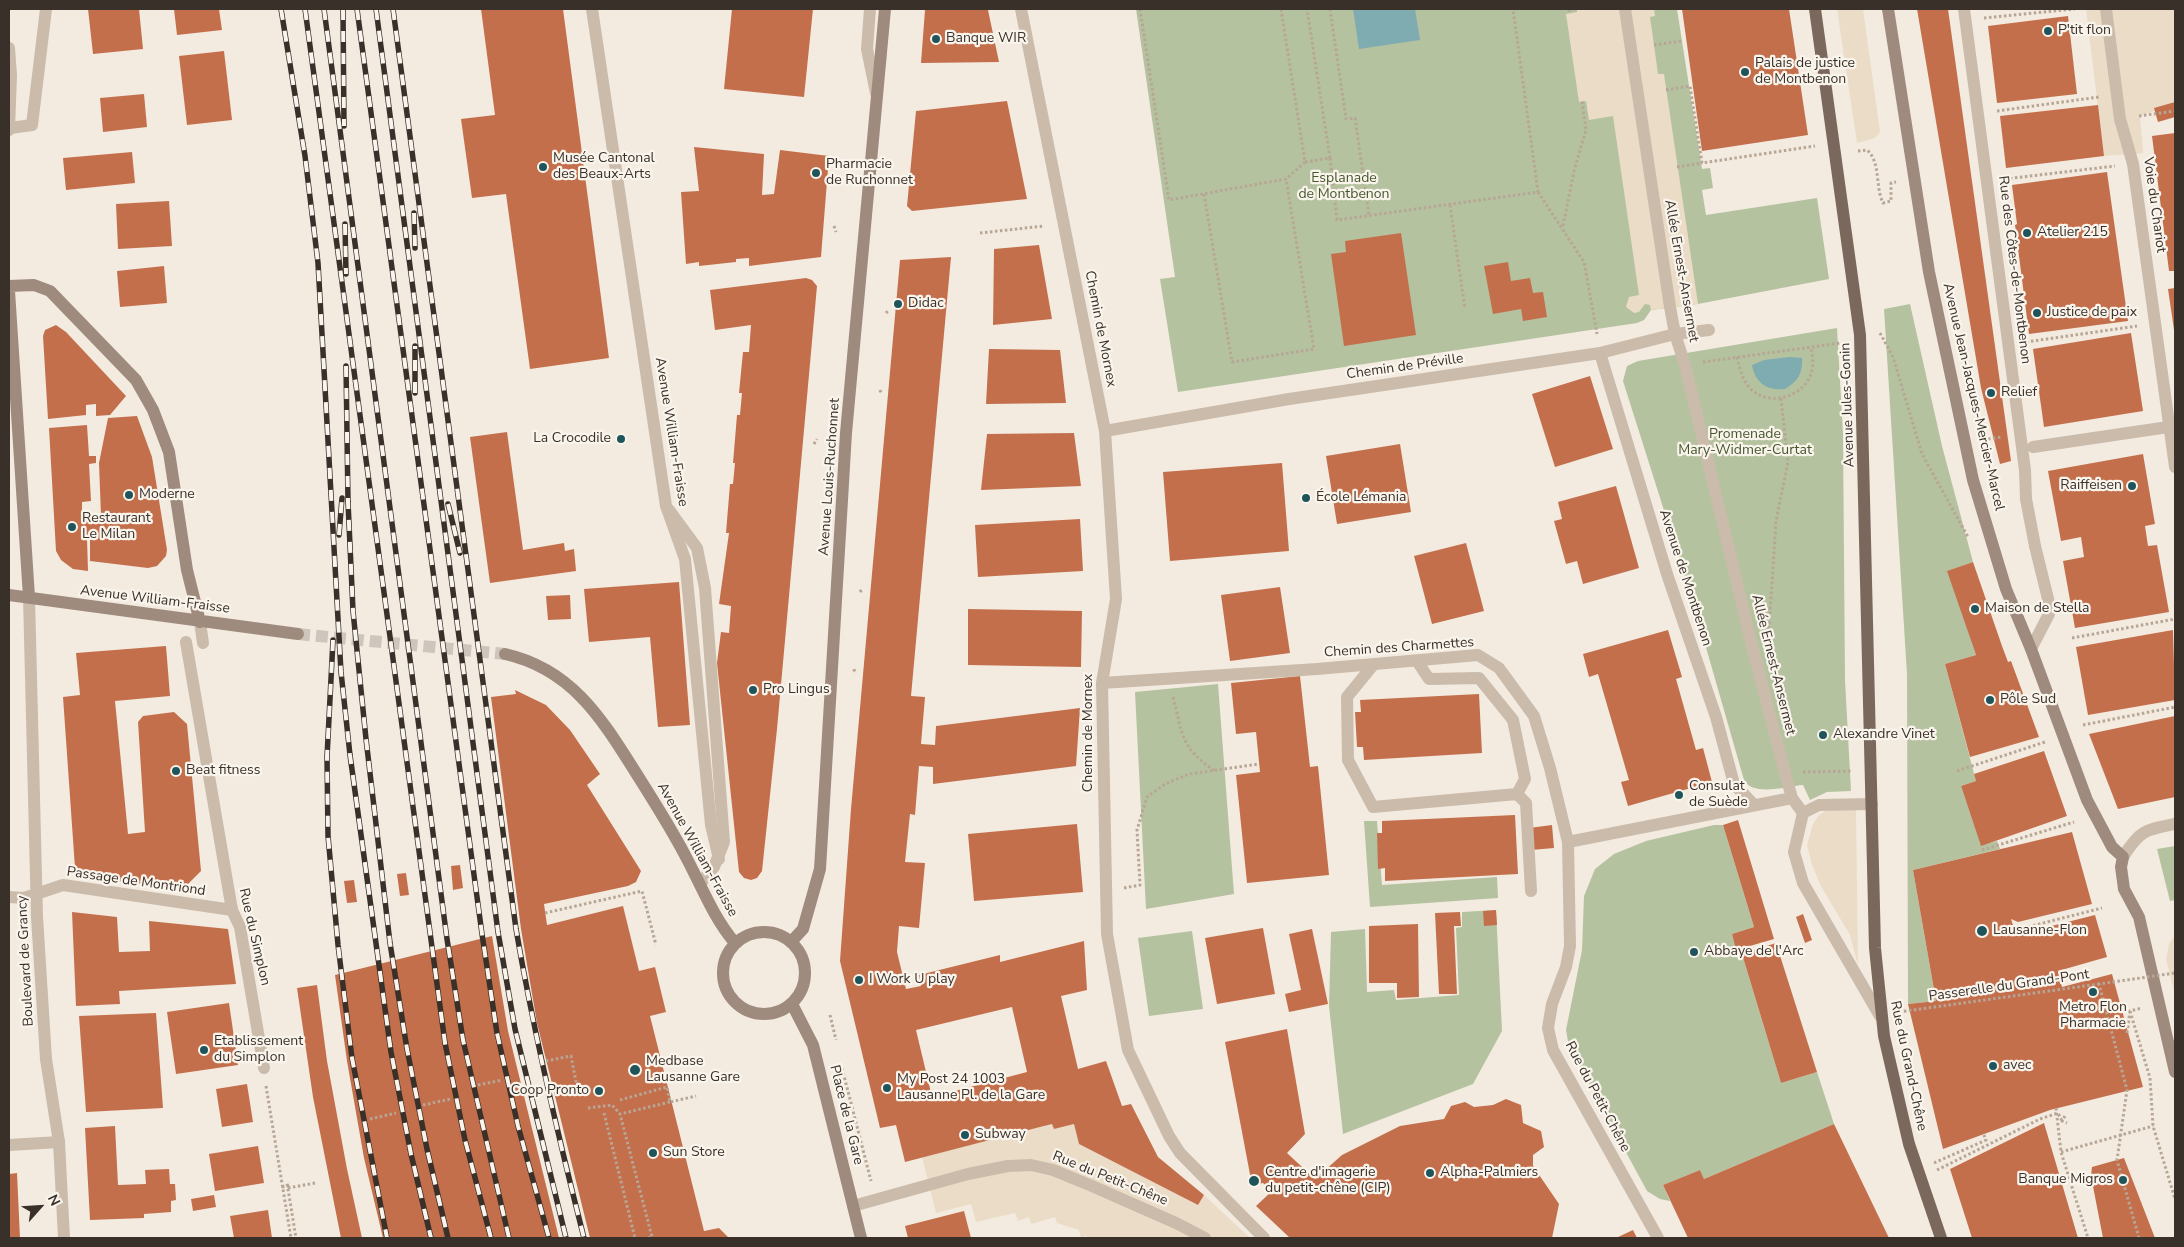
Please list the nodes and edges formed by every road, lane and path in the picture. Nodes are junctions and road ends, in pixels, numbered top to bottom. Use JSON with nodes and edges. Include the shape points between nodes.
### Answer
{"nodes":[{"id":1,"x":46,"y":9,"type":"edge"},
{"id":2,"x":592,"y":9,"type":"edge"},
{"id":3,"x":870,"y":9,"type":"edge"},
{"id":4,"x":885,"y":9,"type":"edge"},
{"id":5,"x":1021,"y":9,"type":"edge"},
{"id":6,"x":1140,"y":9,"type":"edge"},
{"id":7,"x":1281,"y":9,"type":"edge"},
{"id":8,"x":1307,"y":9,"type":"edge"},
{"id":9,"x":1330,"y":9,"type":"edge"},
{"id":10,"x":1512,"y":9,"type":"edge"},
{"id":11,"x":1569,"y":9,"type":"edge"},
{"id":12,"x":1625,"y":9,"type":"edge"},
{"id":13,"x":1815,"y":9,"type":"edge"},
{"id":14,"x":1888,"y":9,"type":"edge"},
{"id":15,"x":1964,"y":9,"type":"edge"},
{"id":16,"x":2075,"y":9,"type":"edge"},
{"id":17,"x":2106,"y":9,"type":"edge"},
{"id":18,"x":1570,"y":14,"type":"dead end"},
{"id":19,"x":1981,"y":19,"type":"dead end"},
{"id":20,"x":1682,"y":41,"type":"dead end"},
{"id":21,"x":1654,"y":45,"type":"dead end"},
{"id":22,"x":9,"y":48,"type":"edge"},
{"id":23,"x":1666,"y":90,"type":"dead end"},
{"id":24,"x":2117,"y":94,"type":"junction"},
{"id":25,"x":877,"y":96,"type":"junction"},
{"id":26,"x":1582,"y":102,"type":"dead end"},
{"id":27,"x":2175,"y":110,"type":"edge"},
{"id":28,"x":1992,"y":112,"type":"dead end"},
{"id":29,"x":2120,"y":119,"type":"junction"},
{"id":30,"x":10,"y":129,"type":"edge"},
{"id":31,"x":1832,"y":143,"type":"junction"},
{"id":32,"x":1858,"y":151,"type":"dead end"},
{"id":33,"x":1330,"y":158,"type":"junction"},
{"id":34,"x":1305,"y":162,"type":"junction"},
{"id":35,"x":1702,"y":163,"type":"junction"},
{"id":36,"x":2133,"y":164,"type":"junction"},
{"id":37,"x":1677,"y":167,"type":"dead end"},
{"id":38,"x":1286,"y":179,"type":"junction"},
{"id":39,"x":2000,"y":179,"type":"dead end"},
{"id":40,"x":1891,"y":183,"type":"dead end"},
{"id":41,"x":1538,"y":192,"type":"junction"},
{"id":42,"x":1204,"y":194,"type":"junction"},
{"id":43,"x":1450,"y":205,"type":"junction"},
{"id":44,"x":1369,"y":216,"type":"junction"},
{"id":45,"x":834,"y":226,"type":"dead end"},
{"id":46,"x":1039,"y":226,"type":"dead end"},
{"id":47,"x":1563,"y":227,"type":"junction"},
{"id":48,"x":836,"y":232,"type":"dead end"},
{"id":49,"x":980,"y":233,"type":"dead end"},
{"id":50,"x":9,"y":286,"type":"edge"},
{"id":51,"x":9,"y":291,"type":"edge"},
{"id":52,"x":1465,"y":309,"type":"dead end"},
{"id":53,"x":2155,"y":324,"type":"junction"},
{"id":54,"x":1709,"y":330,"type":"dead end"},
{"id":55,"x":1880,"y":332,"type":"dead end"},
{"id":56,"x":1675,"y":334,"type":"junction"},
{"id":57,"x":1841,"y":343,"type":"dead end"},
{"id":58,"x":2021,"y":343,"type":"dead end"},
{"id":59,"x":1811,"y":347,"type":"junction"},
{"id":60,"x":1600,"y":353,"type":"junction"},
{"id":61,"x":1737,"y":357,"type":"junction"},
{"id":62,"x":1685,"y":365,"type":"junction"},
{"id":63,"x":1781,"y":398,"type":"junction"},
{"id":64,"x":2172,"y":427,"type":"edge"},
{"id":65,"x":1105,"y":431,"type":"junction"},
{"id":66,"x":1997,"y":437,"type":"dead end"},
{"id":67,"x":817,"y":439,"type":"dead end"},
{"id":68,"x":1988,"y":439,"type":"dead end"},
{"id":69,"x":814,"y":444,"type":"dead end"},
{"id":70,"x":2033,"y":447,"type":"dead end"},
{"id":71,"x":2175,"y":467,"type":"edge"},
{"id":72,"x":1972,"y":544,"type":"dead end"},
{"id":73,"x":863,"y":588,"type":"dead end"},
{"id":74,"x":860,"y":592,"type":"dead end"},
{"id":75,"x":9,"y":595,"type":"edge"},
{"id":76,"x":29,"y":596,"type":"junction"},
{"id":77,"x":2175,"y":619,"type":"edge"},
{"id":78,"x":200,"y":622,"type":"junction"},
{"id":79,"x":298,"y":634,"type":"tunnel mouth"},
{"id":80,"x":2072,"y":638,"type":"dead end"},
{"id":81,"x":186,"y":642,"type":"dead end"},
{"id":82,"x":1751,"y":642,"type":"junction"},
{"id":83,"x":203,"y":643,"type":"dead end"},
{"id":84,"x":2031,"y":649,"type":"junction"},
{"id":85,"x":505,"y":654,"type":"tunnel mouth"},
{"id":86,"x":1417,"y":661,"type":"junction"},
{"id":87,"x":1374,"y":664,"type":"junction"},
{"id":88,"x":854,"y":669,"type":"dead end"},
{"id":89,"x":855,"y":674,"type":"dead end"},
{"id":90,"x":1168,"y":678,"type":"junction"},
{"id":91,"x":1102,"y":683,"type":"junction"},
{"id":92,"x":2175,"y":707,"type":"edge"},
{"id":93,"x":2083,"y":724,"type":"dead end"},
{"id":94,"x":2046,"y":742,"type":"dead end"},
{"id":95,"x":1259,"y":764,"type":"dead end"},
{"id":96,"x":1870,"y":770,"type":"junction"},
{"id":97,"x":1215,"y":771,"type":"junction"},
{"id":98,"x":1956,"y":771,"type":"dead end"},
{"id":99,"x":1785,"y":773,"type":"junction"},
{"id":100,"x":1517,"y":794,"type":"junction"},
{"id":101,"x":1792,"y":798,"type":"junction"},
{"id":102,"x":1872,"y":804,"type":"junction"},
{"id":103,"x":1754,"y":805,"type":"junction"},
{"id":104,"x":1803,"y":813,"type":"junction"},
{"id":105,"x":2074,"y":822,"type":"dead end"},
{"id":106,"x":2175,"y":824,"type":"edge"},
{"id":107,"x":1568,"y":842,"type":"junction"},
{"id":108,"x":1982,"y":850,"type":"dead end"},
{"id":109,"x":2123,"y":856,"type":"junction"},
{"id":110,"x":700,"y":884,"type":"junction"},
{"id":111,"x":1106,"y":890,"type":"junction"},
{"id":112,"x":1531,"y":891,"type":"dead end"},
{"id":113,"x":37,"y":893,"type":"junction"},
{"id":114,"x":9,"y":897,"type":"edge"},
{"id":115,"x":2102,"y":908,"type":"dead end"},
{"id":116,"x":232,"y":910,"type":"junction"},
{"id":117,"x":545,"y":913,"type":"dead end"},
{"id":118,"x":2004,"y":933,"type":"dead end"},
{"id":119,"x":791,"y":942,"type":"junction"},
{"id":120,"x":735,"y":943,"type":"junction"},
{"id":121,"x":656,"y":945,"type":"dead end"},
{"id":122,"x":2175,"y":973,"type":"edge"},
{"id":123,"x":2099,"y":984,"type":"junction"},
{"id":124,"x":2158,"y":1003,"type":"junction"},
{"id":125,"x":792,"y":1004,"type":"junction"},
{"id":126,"x":2130,"y":1011,"type":"junction"},
{"id":127,"x":1899,"y":1012,"type":"dead end"},
{"id":128,"x":830,"y":1015,"type":"dead end"},
{"id":129,"x":1880,"y":1016,"type":"junction"},
{"id":130,"x":2127,"y":1033,"type":"dead end"},
{"id":131,"x":836,"y":1040,"type":"dead end"},
{"id":132,"x":546,"y":1061,"type":"dead end"},
{"id":133,"x":264,"y":1068,"type":"joint"},
{"id":134,"x":842,"y":1068,"type":"dead end"},
{"id":135,"x":2175,"y":1072,"type":"edge"},
{"id":136,"x":502,"y":1080,"type":"dead end"},
{"id":137,"x":478,"y":1085,"type":"dead end"},
{"id":138,"x":578,"y":1092,"type":"dead end"},
{"id":139,"x":696,"y":1096,"type":"dead end"},
{"id":140,"x":451,"y":1098,"type":"dead end"},
{"id":141,"x":620,"y":1100,"type":"dead end"},
{"id":142,"x":670,"y":1102,"type":"junction"},
{"id":143,"x":423,"y":1105,"type":"dead end"},
{"id":144,"x":588,"y":1108,"type":"dead end"},
{"id":145,"x":2056,"y":1108,"type":"dead end"},
{"id":146,"x":396,"y":1113,"type":"dead end"},
{"id":147,"x":604,"y":1113,"type":"dead end"},
{"id":148,"x":2058,"y":1113,"type":"junction"},
{"id":149,"x":620,"y":1114,"type":"junction"},
{"id":150,"x":2065,"y":1116,"type":"dead end"},
{"id":151,"x":370,"y":1119,"type":"dead end"},
{"id":152,"x":2062,"y":1121,"type":"junction"},
{"id":153,"x":2067,"y":1123,"type":"dead end"},
{"id":154,"x":2153,"y":1126,"type":"junction"},
{"id":155,"x":1984,"y":1135,"type":"dead end"},
{"id":156,"x":59,"y":1142,"type":"junction"},
{"id":157,"x":9,"y":1145,"type":"edge"},
{"id":158,"x":2061,"y":1152,"type":"junction"},
{"id":159,"x":1953,"y":1156,"type":"dead end"},
{"id":160,"x":1920,"y":1178,"type":"junction"},
{"id":161,"x":315,"y":1184,"type":"dead end"},
{"id":162,"x":288,"y":1186,"type":"junction"},
{"id":163,"x":282,"y":1187,"type":"junction"},
{"id":164,"x":876,"y":1199,"type":"junction"},
{"id":165,"x":2175,"y":1200,"type":"edge"},
{"id":166,"x":853,"y":1206,"type":"junction"},
{"id":167,"x":64,"y":1238,"type":"edge"},
{"id":168,"x":291,"y":1238,"type":"edge"},
{"id":169,"x":296,"y":1238,"type":"edge"},
{"id":170,"x":635,"y":1238,"type":"edge"},
{"id":171,"x":648,"y":1238,"type":"edge"},
{"id":172,"x":861,"y":1238,"type":"edge"},
{"id":173,"x":1205,"y":1238,"type":"edge"},
{"id":174,"x":1264,"y":1238,"type":"edge"},
{"id":175,"x":1658,"y":1238,"type":"edge"},
{"id":176,"x":1941,"y":1238,"type":"edge"},
{"id":177,"x":2088,"y":1238,"type":"edge"},
{"id":178,"x":2139,"y":1238,"type":"edge"}],
"edges":[{"from":1,"to":30,"type":"street","via":[[32,125]]},
{"from":2,"to":110,"type":"street","name":"Avenue William-Fraisse","via":[[666,506],[685,559],[711,825],[719,859]]},
{"from":3,"to":25,"type":"street","via":[[867,49]]},
{"from":4,"to":25,"type":"street","name":"Avenue Louis-Ruchonnet"},
{"from":5,"to":65,"type":"street","name":"Chemin de Mornex"},
{"from":6,"to":42,"type":"path","via":[[1169,200]]},
{"from":7,"to":34,"type":"path"},
{"from":8,"to":33,"type":"path"},
{"from":9,"to":44,"type":"path","via":[[1346,119],[1355,118]]},
{"from":10,"to":41,"type":"path"},
{"from":11,"to":18,"type":"path"},
{"from":12,"to":56,"type":"street","name":"Allée Ernest-Ansermet"},
{"from":13,"to":31,"type":"main road","name":"Avenue Jules-Gonin"},
{"from":14,"to":84,"type":"street","name":"Avenue Jean-Jacques-Mercier-Marcel","via":[[1913,179],[1940,329],[1974,480],[2006,589]]},
{"from":15,"to":84,"type":"street","name":"Rue des Côtes-de-Montbenon","via":[[2025,470],[2026,499],[2050,607]]},
{"from":16,"to":19,"type":"path"},
{"from":17,"to":24,"type":"street","name":"Voie du Chariot"},
{"from":20,"to":21,"type":"path"},
{"from":22,"to":30,"type":"street"},
{"from":23,"to":35,"type":"path","via":[[1690,86]]},
{"from":24,"to":28,"type":"path"},
{"from":24,"to":29,"type":"street","name":"Voie du Chariot"},
{"from":25,"to":119,"type":"street","name":"Avenue Louis-Ruchonnet","via":[[846,433],[820,869],[803,928]]},
{"from":26,"to":47,"type":"path","via":[[1586,130]]},
{"from":27,"to":29,"type":"path"},
{"from":29,"to":36,"type":"street","name":"Voie du Chariot"},
{"from":31,"to":35,"type":"path"},
{"from":31,"to":96,"type":"main road","name":"Avenue Jules-Gonin","via":[[1860,334]]},
{"from":32,"to":40,"type":"path","via":[[1871,153],[1883,203],[1891,201]]},
{"from":33,"to":34,"type":"path"},
{"from":33,"to":44,"type":"path","via":[[1337,220]]},
{"from":34,"to":38,"type":"path"},
{"from":35,"to":37,"type":"path"},
{"from":36,"to":39,"type":"path"},
{"from":36,"to":53,"type":"street","name":"Voie du Chariot"},
{"from":38,"to":42,"type":"path"},
{"from":38,"to":42,"type":"path","via":[[1314,349],[1232,362]]},
{"from":41,"to":43,"type":"path"},
{"from":41,"to":47,"type":"path"},
{"from":43,"to":44,"type":"path"},
{"from":43,"to":52,"type":"path"},
{"from":45,"to":48,"type":"path"},
{"from":46,"to":49,"type":"path"},
{"from":47,"to":60,"type":"path","via":[[1584,262]]},
{"from":50,"to":78,"type":"street","via":[[34,285],[50,291],[136,380],[153,410],[169,452],[187,570]]},
{"from":51,"to":76,"type":"street","name":"Boulevard de Grancy"},
{"from":53,"to":58,"type":"path"},
{"from":53,"to":64,"type":"street","name":"Voie du Chariot"},
{"from":54,"to":56,"type":"street","name":"Chemin de Préville"},
{"from":55,"to":72,"type":"path","via":[[1893,357],[1922,454]]},
{"from":56,"to":60,"type":"street","name":"Chemin de Préville"},
{"from":56,"to":62,"type":"street","name":"Allée Ernest-Ansermet"},
{"from":57,"to":59,"type":"path"},
{"from":59,"to":61,"type":"path"},
{"from":59,"to":63,"type":"path","via":[[1812,371],[1806,384],[1795,394]]},
{"from":60,"to":65,"type":"street","name":"Chemin de Préville","via":[[1289,399]]},
{"from":60,"to":103,"type":"street","name":"Avenue de Montbenon","via":[[1734,784]]},
{"from":61,"to":62,"type":"path"},
{"from":61,"to":63,"type":"path","via":[[1744,380],[1754,392],[1767,398]]},
{"from":62,"to":82,"type":"street","name":"Allée Ernest-Ansermet"},
{"from":63,"to":82,"type":"path","via":[[1788,462],[1776,521],[1770,623],[1762,638]]},
{"from":64,"to":70,"type":"street"},
{"from":64,"to":71,"type":"street","name":"Voie du Chariot"},
{"from":65,"to":91,"type":"street","name":"Chemin de Mornex","via":[[1116,599]]},
{"from":66,"to":68,"type":"path"},
{"from":67,"to":69,"type":"path"},
{"from":73,"to":74,"type":"path"},
{"from":75,"to":76,"type":"street","name":"Avenue William-Fraisse"},
{"from":76,"to":78,"type":"street","name":"Avenue William-Fraisse"},
{"from":76,"to":113,"type":"street","name":"Boulevard de Grancy"},
{"from":77,"to":80,"type":"path"},
{"from":78,"to":79,"type":"street","name":"Avenue William-Fraisse"},
{"from":78,"to":83,"type":"street"},
{"from":81,"to":116,"type":"street","name":"Rue du Simplon"},
{"from":82,"to":99,"type":"street","name":"Allée Ernest-Ansermet"},
{"from":84,"to":109,"type":"street","name":"Avenue Jean-Jacques-Mercier-Marcel","via":[[2087,800],[2112,847]]},
{"from":85,"to":110,"type":"street","name":"Avenue William-Fraisse","via":[[541,666],[567,683],[586,701],[607,727],[652,798]]},
{"from":86,"to":87,"type":"street","name":"Chemin des Charmettes"},
{"from":86,"to":100,"type":"street","via":[[1429,679],[1479,678],[1513,720],[1525,779]]},
{"from":86,"to":107,"type":"street","name":"Chemin des Charmettes","via":[[1478,656],[1499,668],[1534,716]]},
{"from":87,"to":90,"type":"street","name":"Chemin des Charmettes"},
{"from":87,"to":100,"type":"street","via":[[1347,697],[1348,760],[1373,807]]},
{"from":88,"to":89,"type":"path"},
{"from":90,"to":91,"type":"street","name":"Chemin des Charmettes"},
{"from":90,"to":97,"type":"path","via":[[1186,746],[1197,759]]},
{"from":91,"to":111,"type":"street","name":"Chemin de Mornex"},
{"from":92,"to":93,"type":"path"},
{"from":94,"to":98,"type":"path"},
{"from":95,"to":97,"type":"path"},
{"from":96,"to":99,"type":"path"},
{"from":96,"to":102,"type":"main road","name":"Avenue Jules-Gonin"},
{"from":97,"to":111,"type":"path","via":[[1189,774],[1165,784],[1147,797],[1137,830],[1140,885]]},
{"from":99,"to":101,"type":"street","name":"Allée Ernest-Ansermet"},
{"from":100,"to":112,"type":"street","via":[[1526,803]]},
{"from":101,"to":103,"type":"street"},
{"from":101,"to":104,"type":"street"},
{"from":102,"to":104,"type":"street","via":[[1819,805]]},
{"from":102,"to":129,"type":"main road","name":"Rue du Grand-Chêne"},
{"from":103,"to":107,"type":"street"},
{"from":104,"to":129,"type":"street","via":[[1794,852],[1803,883]]},
{"from":105,"to":108,"type":"path"},
{"from":106,"to":109,"type":"street","via":[[2143,832]]},
{"from":107,"to":175,"type":"street","name":"Rue du Petit-Chêne","via":[[1570,946],[1548,1028],[1553,1050]]},
{"from":109,"to":124,"type":"street","via":[[2124,889],[2138,917]]},
{"from":110,"to":120,"type":"street","name":"Avenue William-Fraisse","via":[[710,909]]},
{"from":111,"to":174,"type":"street","name":"Chemin de Mornex","via":[[1107,934],[1128,1050],[1180,1153]]},
{"from":113,"to":114,"type":"street","name":"Passage de Montriond","via":[[24,898]]},
{"from":113,"to":116,"type":"street","name":"Passage de Montriond","via":[[63,885]]},
{"from":113,"to":156,"type":"street","name":"Boulevard de Grancy","via":[[46,1059]]},
{"from":115,"to":118,"type":"path"},
{"from":116,"to":133,"type":"street","name":"Rue du Simplon","via":[[240,927]]},
{"from":117,"to":121,"type":"path","via":[[642,891]]},
{"from":119,"to":120,"type":"street","via":[[769,932],[751,934]]},
{"from":119,"to":125,"type":"street","via":[[800,952],[805,966],[805,980]]},
{"from":120,"to":125,"type":"street","via":[[728,951],[723,972],[724,982],[734,1001],[762,1014],[773,1013]]},
{"from":122,"to":123,"type":"path","bridge":true},
{"from":123,"to":127,"type":"path","name":"Passerelle du Grand-Pont"},
{"from":123,"to":178,"type":"path","name":"Passerelle du Grand-Pont","bridge":true,"via":[[2127,1090],[2117,1160]]},
{"from":124,"to":126,"type":"path"},
{"from":124,"to":135,"type":"street"},
{"from":125,"to":166,"type":"street","name":"Place de la Gare","via":[[813,1045]]},
{"from":126,"to":130,"type":"path"},
{"from":126,"to":154,"type":"path","via":[[2150,1078]]},
{"from":128,"to":131,"type":"path"},
{"from":129,"to":160,"type":"main road","name":"Rue du Grand-Chêne","via":[[1909,1144]]},
{"from":132,"to":138,"type":"path","via":[[571,1056]]},
{"from":133,"to":163,"type":"path"},
{"from":134,"to":164,"type":"path"},
{"from":136,"to":137,"type":"path"},
{"from":139,"to":142,"type":"path"},
{"from":140,"to":143,"type":"path"},
{"from":141,"to":142,"type":"path","via":[[667,1087]]},
{"from":142,"to":149,"type":"path"},
{"from":144,"to":149,"type":"path","via":[[612,1105]]},
{"from":145,"to":148,"type":"path"},
{"from":146,"to":151,"type":"path"},
{"from":147,"to":170,"type":"path"},
{"from":148,"to":152,"type":"path"},
{"from":148,"to":158,"type":"path"},
{"from":148,"to":160,"type":"path"},
{"from":149,"to":171,"type":"path","via":[[652,1237]]},
{"from":150,"to":152,"type":"path"},
{"from":152,"to":153,"type":"path"},
{"from":154,"to":158,"type":"path"},
{"from":154,"to":165,"type":"path"},
{"from":155,"to":159,"type":"path","via":[[1986,1140]]},
{"from":156,"to":157,"type":"street"},
{"from":156,"to":167,"type":"street","name":"Boulevard de Grancy"},
{"from":158,"to":177,"type":"path"},
{"from":160,"to":176,"type":"main road","name":"Rue du Grand-Chêne"},
{"from":161,"to":162,"type":"path"},
{"from":162,"to":163,"type":"path"},
{"from":162,"to":169,"type":"path"},
{"from":163,"to":168,"type":"path"},
{"from":164,"to":166,"type":"street","name":"Rue du Petit-Chêne"},
{"from":164,"to":173,"type":"street","name":"Rue du Petit-Chêne","via":[[968,1174],[1031,1165],[1092,1186]]},
{"from":166,"to":172,"type":"street","name":"Place de la Gare"}]}
